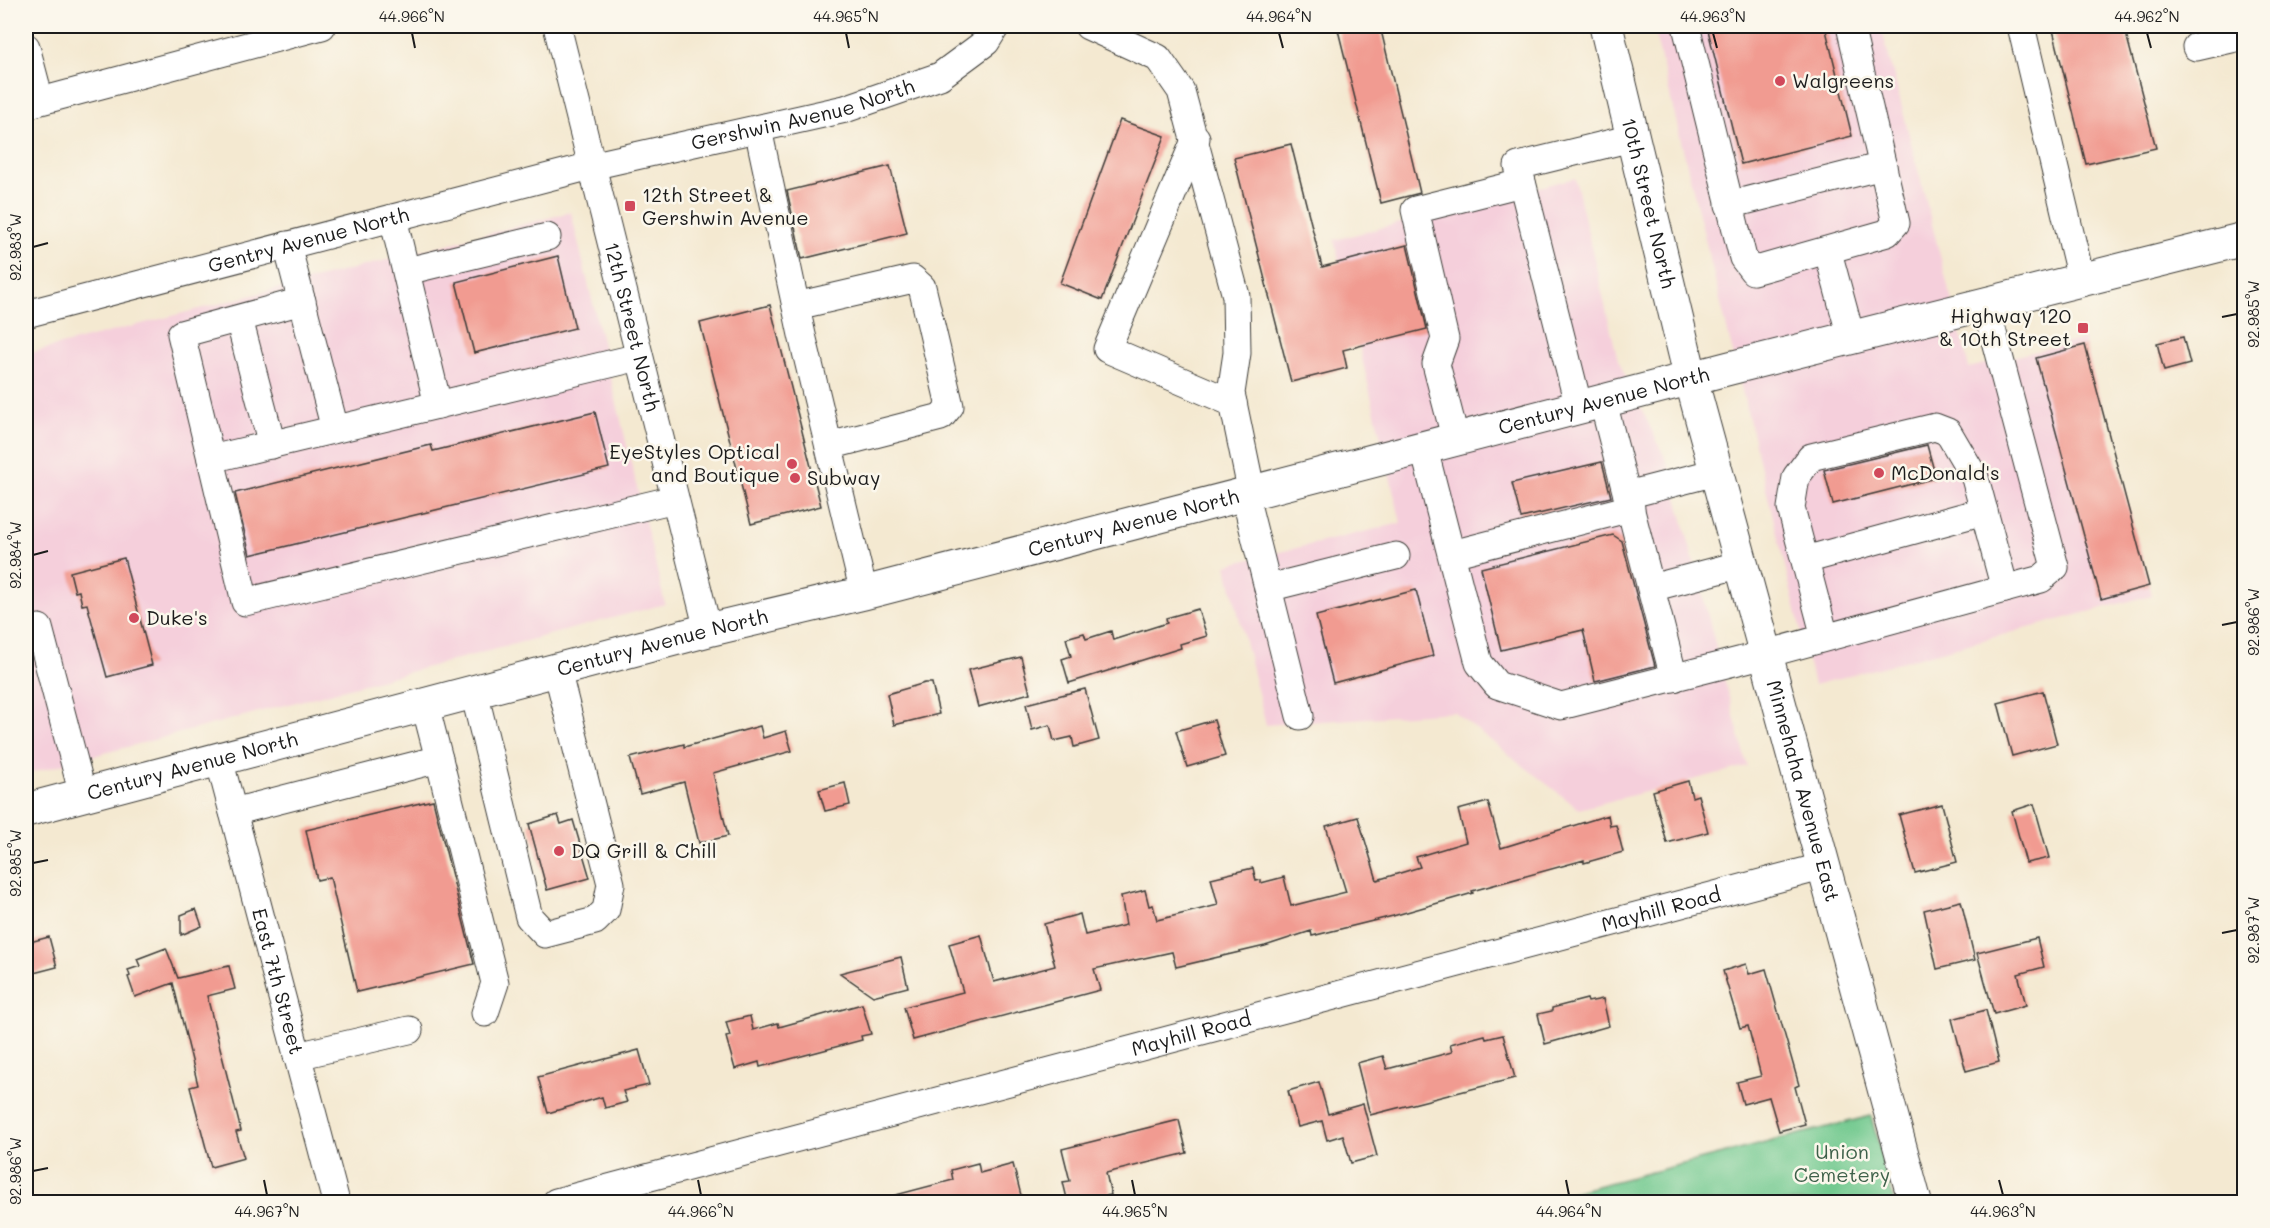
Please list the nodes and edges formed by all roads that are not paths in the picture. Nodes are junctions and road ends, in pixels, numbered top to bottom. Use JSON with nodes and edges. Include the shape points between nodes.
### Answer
{"nodes":[{"id":1,"x":322,"y":26,"type":"edge"},
{"id":2,"x":557,"y":26,"type":"edge"},
{"id":3,"x":996,"y":26,"type":"edge"},
{"id":4,"x":1088,"y":26,"type":"edge"},
{"id":5,"x":1606,"y":26,"type":"edge"},
{"id":6,"x":1686,"y":26,"type":"edge"},
{"id":7,"x":1850,"y":26,"type":"edge"},
{"id":8,"x":2021,"y":26,"type":"edge"},
{"id":9,"x":2244,"y":36,"type":"edge"},
{"id":10,"x":26,"y":47,"type":"edge"},
{"id":11,"x":2196,"y":47,"type":"dead end"},
{"id":12,"x":33,"y":103,"type":"edge"},
{"id":13,"x":758,"y":129,"type":"junction"},
{"id":14,"x":1196,"y":138,"type":"junction"},
{"id":15,"x":1632,"y":138,"type":"junction"},
{"id":16,"x":591,"y":166,"type":"junction"},
{"id":17,"x":1883,"y":166,"type":"junction"},
{"id":18,"x":1522,"y":183,"type":"junction"},
{"id":19,"x":1730,"y":206,"type":"junction"},
{"id":20,"x":393,"y":218,"type":"junction"},
{"id":21,"x":547,"y":237,"type":"dead end"},
{"id":22,"x":2244,"y":239,"type":"edge"},
{"id":23,"x":287,"y":245,"type":"junction"},
{"id":24,"x":1828,"y":252,"type":"junction"},
{"id":25,"x":407,"y":271,"type":"junction"},
{"id":26,"x":2081,"y":279,"type":"junction"},
{"id":27,"x":302,"y":302,"type":"junction"},
{"id":28,"x":1985,"y":303,"type":"junction"},
{"id":29,"x":796,"y":306,"type":"junction"},
{"id":30,"x":26,"y":314,"type":"edge"},
{"id":31,"x":239,"y":319,"type":"junction"},
{"id":32,"x":1851,"y":337,"type":"junction"},
{"id":33,"x":639,"y":357,"type":"junction"},
{"id":34,"x":1691,"y":379,"type":"junction"},
{"id":35,"x":1233,"y":403,"type":"junction"},
{"id":36,"x":438,"y":405,"type":"junction"},
{"id":37,"x":1591,"y":405,"type":"junction"},
{"id":38,"x":335,"y":429,"type":"junction"},
{"id":39,"x":1456,"y":441,"type":"junction"},
{"id":40,"x":272,"y":445,"type":"junction"},
{"id":41,"x":829,"y":446,"type":"junction"},
{"id":42,"x":1424,"y":449,"type":"junction"},
{"id":43,"x":212,"y":459,"type":"junction"},
{"id":44,"x":1716,"y":472,"type":"junction"},
{"id":45,"x":1249,"y":495,"type":"junction"},
{"id":46,"x":675,"y":500,"type":"junction"},
{"id":47,"x":1629,"y":502,"type":"junction"},
{"id":48,"x":1984,"y":511,"type":"junction"},
{"id":49,"x":1452,"y":554,"type":"junction"},
{"id":50,"x":1395,"y":556,"type":"dead end"},
{"id":51,"x":1805,"y":560,"type":"junction"},
{"id":52,"x":1742,"y":564,"type":"junction"},
{"id":53,"x":1268,"y":588,"type":"junction"},
{"id":54,"x":1651,"y":588,"type":"junction"},
{"id":55,"x":2005,"y":589,"type":"junction"},
{"id":56,"x":864,"y":593,"type":"junction"},
{"id":57,"x":39,"y":628,"type":"dead end"},
{"id":58,"x":708,"y":630,"type":"junction"},
{"id":59,"x":1825,"y":637,"type":"junction"},
{"id":60,"x":1766,"y":654,"type":"junction"},
{"id":61,"x":557,"y":670,"type":"junction"},
{"id":62,"x":1674,"y":678,"type":"junction"},
{"id":63,"x":474,"y":692,"type":"junction"},
{"id":64,"x":425,"y":705,"type":"junction"},
{"id":65,"x":1300,"y":716,"type":"dead end"},
{"id":66,"x":219,"y":759,"type":"junction"},
{"id":67,"x":438,"y":759,"type":"junction"},
{"id":68,"x":83,"y":795,"type":"junction"},
{"id":69,"x":26,"y":810,"type":"edge"},
{"id":70,"x":233,"y":812,"type":"junction"},
{"id":71,"x":1825,"y":866,"type":"junction"},
{"id":72,"x":485,"y":1013,"type":"dead end"},
{"id":73,"x":410,"y":1030,"type":"dead end"},
{"id":74,"x":297,"y":1056,"type":"junction"},
{"id":75,"x":336,"y":1203,"type":"edge"},
{"id":76,"x":556,"y":1203,"type":"edge"},
{"id":77,"x":1915,"y":1203,"type":"edge"}],
"edges":[{"from":1,"to":12,"type":"street"},
{"from":2,"to":16,"type":"street","name":"12th Street North"},
{"from":3,"to":13,"type":"street","name":"Gershwin Avenue North","via":[[986,42],[940,76],[845,109]]},
{"from":4,"to":14,"type":"street","via":[[1158,58],[1182,91]]},
{"from":5,"to":15,"type":"main road","name":"10th Street North"},
{"from":6,"to":19,"type":"street"},
{"from":7,"to":17,"type":"street"},
{"from":8,"to":26,"type":"street"},
{"from":9,"to":11,"type":"street"},
{"from":10,"to":12,"type":"street"},
{"from":13,"to":16,"type":"street","name":"Gershwin Avenue North"},
{"from":13,"to":29,"type":"street"},
{"from":14,"to":35,"type":"street","via":[[1236,296]]},
{"from":14,"to":35,"type":"street","via":[[1107,349]]},
{"from":15,"to":18,"type":"street","via":[[1518,166]]},
{"from":15,"to":34,"type":"main road","name":"10th Street North"},
{"from":16,"to":20,"type":"street","name":"Gentry Avenue North"},
{"from":16,"to":33,"type":"street","name":"12th Street North"},
{"from":17,"to":19,"type":"street"},
{"from":17,"to":24,"type":"street","via":[[1896,223],[1887,233]]},
{"from":18,"to":37,"type":"street"},
{"from":18,"to":39,"type":"street","via":[[1415,210],[1445,339],[1436,364]]},
{"from":19,"to":24,"type":"street","via":[[1743,258],[1753,271]]},
{"from":20,"to":23,"type":"street","name":"Gentry Avenue North"},
{"from":20,"to":25,"type":"street"},
{"from":21,"to":25,"type":"street"},
{"from":22,"to":26,"type":"main road","name":"Century Avenue North"},
{"from":23,"to":27,"type":"street"},
{"from":23,"to":30,"type":"street","name":"Gentry Avenue North"},
{"from":24,"to":32,"type":"street"},
{"from":25,"to":36,"type":"street"},
{"from":26,"to":28,"type":"main road","name":"Century Avenue North"},
{"from":27,"to":31,"type":"street"},
{"from":27,"to":38,"type":"street"},
{"from":28,"to":32,"type":"main road","name":"Century Avenue North"},
{"from":28,"to":55,"type":"street","via":[[2055,567],[2041,579]]},
{"from":29,"to":41,"type":"street"},
{"from":29,"to":41,"type":"street","via":[[893,282],[913,279],[922,287],[950,406],[941,417]]},
{"from":31,"to":40,"type":"street"},
{"from":31,"to":43,"type":"street","via":[[181,334]]},
{"from":32,"to":34,"type":"main road","name":"Century Avenue North"},
{"from":33,"to":36,"type":"street"},
{"from":33,"to":46,"type":"street","name":"12th Street North"},
{"from":34,"to":37,"type":"main road","name":"Century Avenue North"},
{"from":34,"to":44,"type":"main road","name":"Minnehaha Avenue East"},
{"from":35,"to":45,"type":"street"},
{"from":36,"to":38,"type":"street"},
{"from":37,"to":39,"type":"main road","name":"Century Avenue North"},
{"from":37,"to":47,"type":"street"},
{"from":38,"to":40,"type":"street"},
{"from":39,"to":42,"type":"main road","name":"Century Avenue North"},
{"from":40,"to":43,"type":"street"},
{"from":41,"to":56,"type":"street"},
{"from":42,"to":45,"type":"main road","name":"Century Avenue North"},
{"from":42,"to":49,"type":"street"},
{"from":43,"to":46,"type":"street","via":[[245,602]]},
{"from":44,"to":47,"type":"street"},
{"from":44,"to":52,"type":"main road","name":"Minnehaha Avenue East"},
{"from":45,"to":53,"type":"street"},
{"from":45,"to":56,"type":"main road","name":"Century Avenue North"},
{"from":46,"to":58,"type":"street","name":"12th Street North"},
{"from":47,"to":49,"type":"street"},
{"from":47,"to":54,"type":"street"},
{"from":48,"to":51,"type":"street"},
{"from":48,"to":51,"type":"street","via":[[1975,478],[1948,432],[1935,427],[1811,457],[1796,477],[1791,508]]},
{"from":48,"to":55,"type":"street"},
{"from":49,"to":62,"type":"street","via":[[1479,663],[1497,685],[1561,706]]},
{"from":50,"to":53,"type":"street"},
{"from":51,"to":59,"type":"street"},
{"from":52,"to":54,"type":"street"},
{"from":52,"to":60,"type":"main road","name":"Minnehaha Avenue East"},
{"from":53,"to":65,"type":"street"},
{"from":54,"to":62,"type":"street"},
{"from":55,"to":59,"type":"street"},
{"from":56,"to":58,"type":"main road","name":"Century Avenue North"},
{"from":57,"to":68,"type":"street"},
{"from":58,"to":61,"type":"main road","name":"Century Avenue North"},
{"from":59,"to":60,"type":"street"},
{"from":60,"to":62,"type":"street"},
{"from":60,"to":71,"type":"main road","name":"Minnehaha Avenue East"},
{"from":61,"to":63,"type":"main road","name":"Century Avenue North"},
{"from":61,"to":63,"type":"street","via":[[611,884],[606,910],[595,921],[545,934],[529,917]]},
{"from":63,"to":64,"type":"main road","name":"Century Avenue North"},
{"from":64,"to":66,"type":"main road","name":"Century Avenue North"},
{"from":64,"to":67,"type":"street"},
{"from":66,"to":68,"type":"main road","name":"Century Avenue North"},
{"from":66,"to":70,"type":"street","name":"East 7th Street"},
{"from":67,"to":70,"type":"street"},
{"from":67,"to":72,"type":"street","via":[[495,983]]},
{"from":68,"to":69,"type":"main road","name":"Century Avenue North"},
{"from":70,"to":74,"type":"street","name":"East 7th Street"},
{"from":71,"to":76,"type":"street","name":"Mayhill Road"},
{"from":71,"to":77,"type":"main road","name":"Minnehaha Avenue East"},
{"from":73,"to":74,"type":"street"},
{"from":74,"to":75,"type":"street","name":"East 7th Street"}]}
